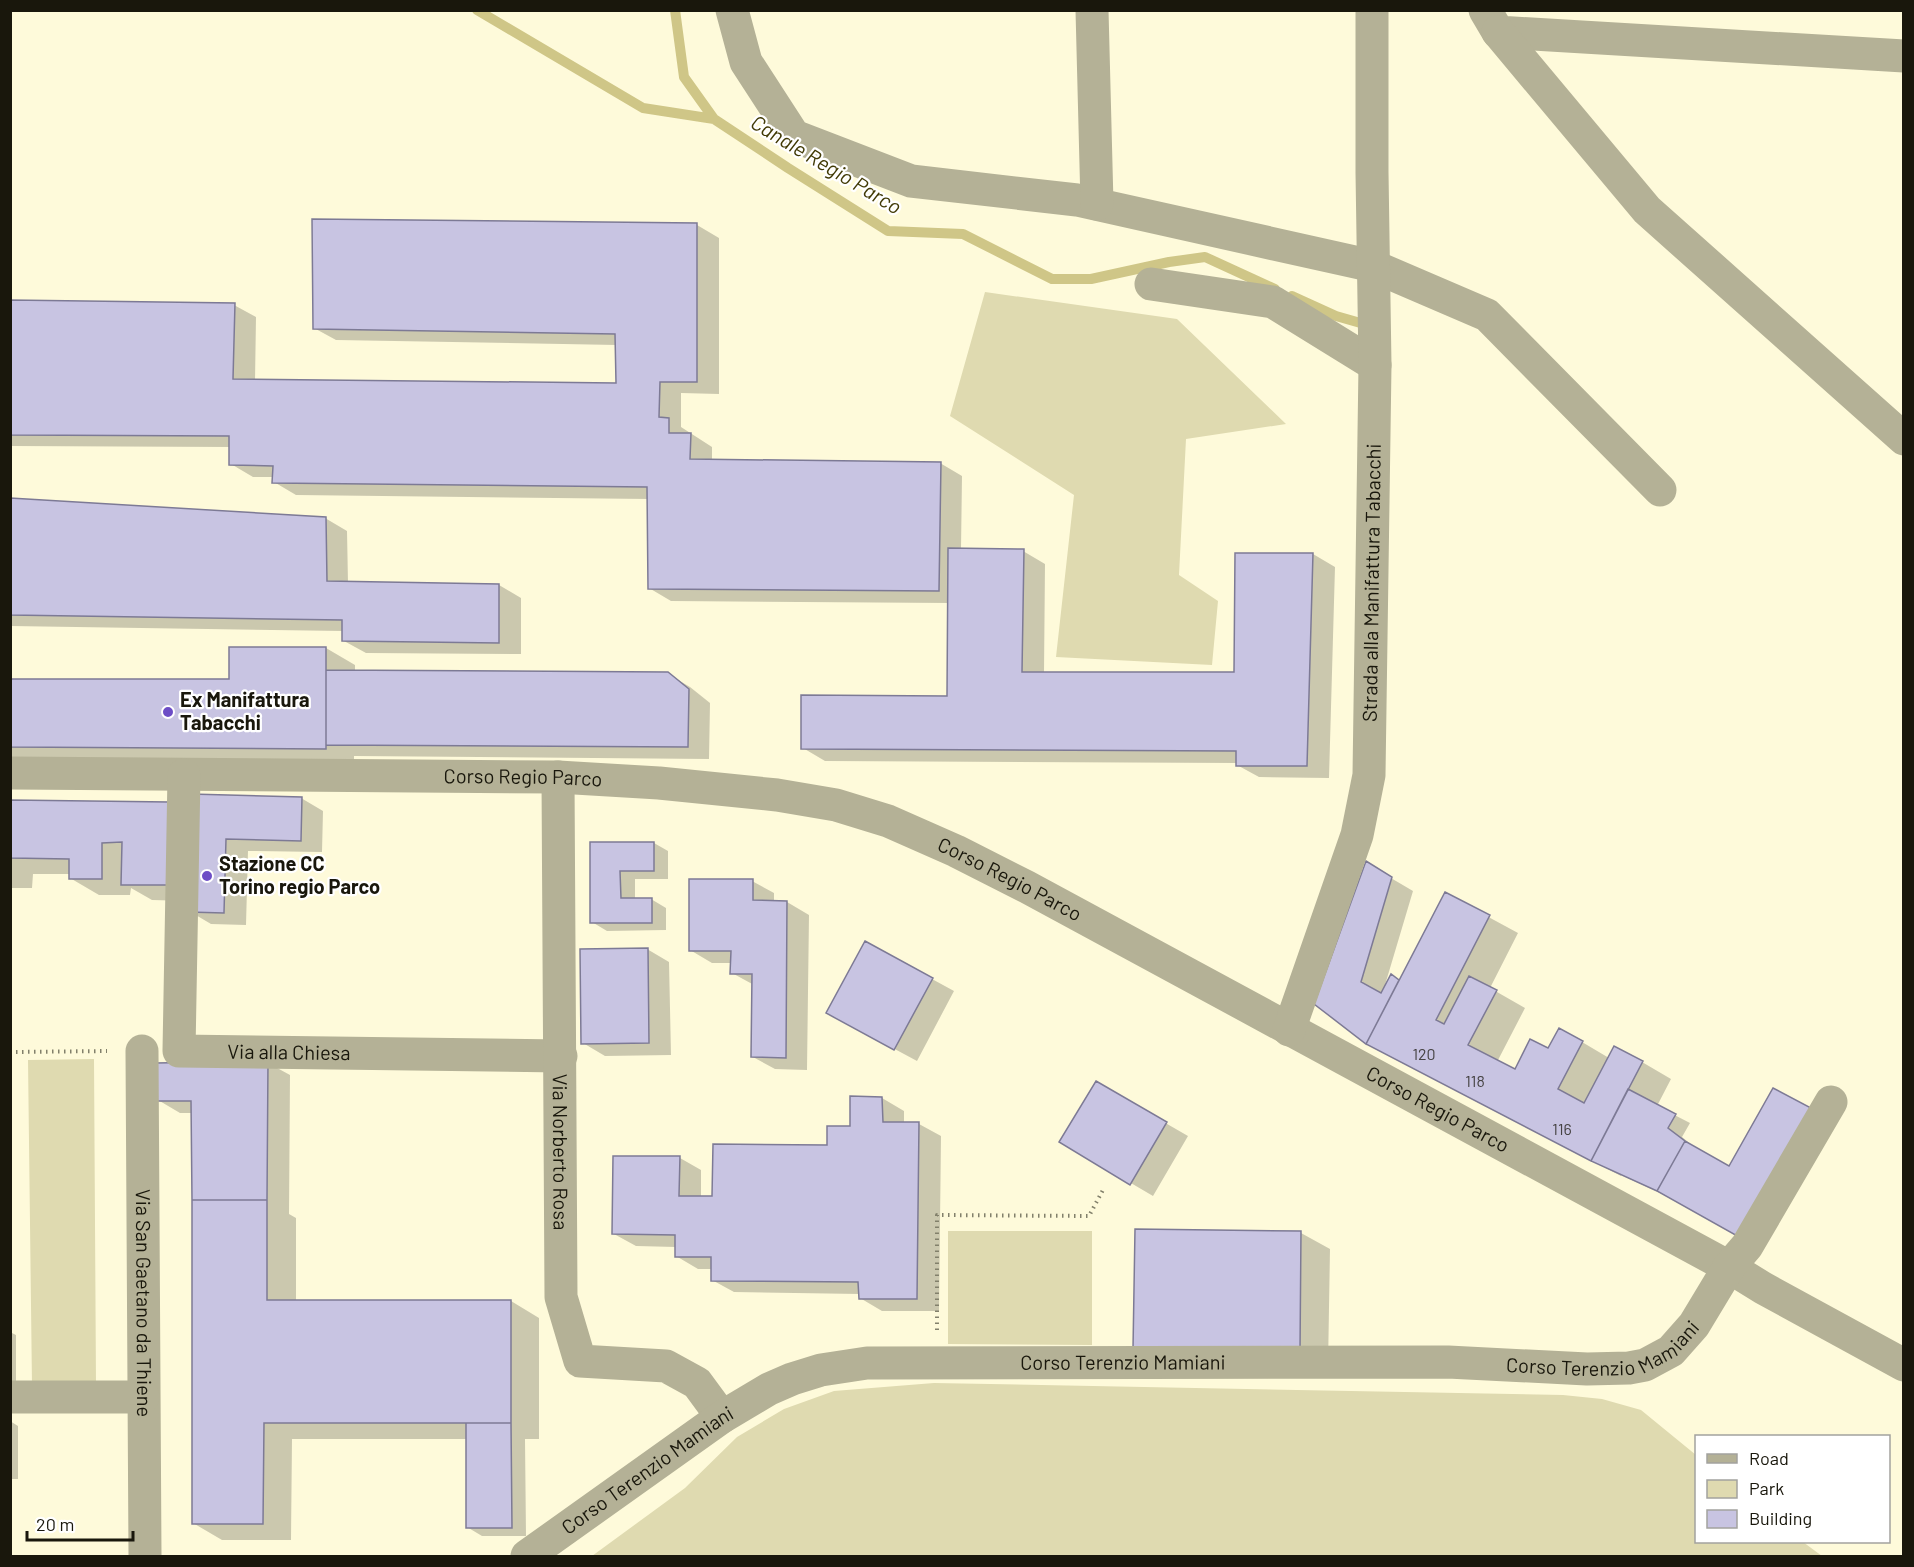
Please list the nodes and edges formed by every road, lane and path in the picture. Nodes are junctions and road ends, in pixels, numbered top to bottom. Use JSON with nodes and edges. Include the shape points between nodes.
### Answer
{"nodes":[{"id":1,"x":732,"y":10,"type":"edge"},
{"id":2,"x":1092,"y":10,"type":"edge"},
{"id":3,"x":1372,"y":10,"type":"edge"},
{"id":4,"x":1491,"y":21,"type":"edge"},
{"id":5,"x":1904,"y":56,"type":"edge"},
{"id":6,"x":1096,"y":204,"type":"junction"},
{"id":7,"x":1373,"y":266,"type":"junction"},
{"id":8,"x":1151,"y":284,"type":"dead end"},
{"id":9,"x":1375,"y":365,"type":"junction"},
{"id":10,"x":1904,"y":439,"type":"edge"},
{"id":11,"x":1660,"y":490,"type":"dead end"},
{"id":12,"x":10,"y":773,"type":"edge"},
{"id":13,"x":184,"y":775,"type":"junction"},
{"id":14,"x":558,"y":777,"type":"junction"},
{"id":15,"x":1289,"y":1030,"type":"junction"},
{"id":16,"x":142,"y":1051,"type":"joint"},
{"id":17,"x":16,"y":1052,"type":"dead end"},
{"id":18,"x":561,"y":1056,"type":"junction"},
{"id":19,"x":1831,"y":1102,"type":"dead end"},
{"id":20,"x":1104,"y":1188,"type":"dead end"},
{"id":21,"x":1729,"y":1267,"type":"junction"},
{"id":22,"x":938,"y":1364,"type":"junction"},
{"id":23,"x":1904,"y":1365,"type":"edge"},
{"id":24,"x":10,"y":1397,"type":"edge"},
{"id":25,"x":143,"y":1397,"type":"junction"},
{"id":26,"x":722,"y":1417,"type":"junction"},
{"id":27,"x":145,"y":1557,"type":"edge"},
{"id":28,"x":526,"y":1557,"type":"edge"}],
"edges":[{"from":1,"to":6,"type":"street","via":[[746,63],[794,136],[911,181]]},
{"from":2,"to":6,"type":"street"},
{"from":3,"to":7,"type":"street","name":"Strada alla Manifattura Tabacchi"},
{"from":4,"to":5,"type":"street"},
{"from":4,"to":10,"type":"street","via":[[1647,210]]},
{"from":6,"to":7,"type":"street"},
{"from":7,"to":9,"type":"street","name":"Strada alla Manifattura Tabacchi"},
{"from":7,"to":11,"type":"street","via":[[1488,315]]},
{"from":8,"to":9,"type":"street","via":[[1274,302]]},
{"from":9,"to":15,"type":"street","name":"Strada alla Manifattura Tabacchi","via":[[1369,775],[1357,835]]},
{"from":12,"to":13,"type":"street","name":"Corso Regio Parco"},
{"from":13,"to":14,"type":"street","name":"Corso Regio Parco"},
{"from":13,"to":18,"type":"street","name":"Via alla Chiesa","via":[[179,1051]]},
{"from":14,"to":15,"type":"street","name":"Corso Regio Parco","via":[[777,795],[836,805],[888,821],[1027,887]]},
{"from":14,"to":18,"type":"street","name":"Via Norberto Rosa"},
{"from":15,"to":21,"type":"street","name":"Corso Regio Parco"},
{"from":16,"to":17,"type":"path"},
{"from":16,"to":25,"type":"street","name":"Via San Gaetano da Thiene"},
{"from":18,"to":26,"type":"street","name":"Via Norberto Rosa","via":[[561,1297],[580,1361],[666,1366],[697,1383]]},
{"from":19,"to":21,"type":"street","name":"Corso Terenzio Mamiani","via":[[1747,1246]]},
{"from":20,"to":22,"type":"path","via":[[1089,1216],[937,1215]]},
{"from":21,"to":22,"type":"street","name":"Corso Terenzio Mamiani","via":[[1682,1341],[1660,1358],[1629,1368],[1448,1362]]},
{"from":21,"to":23,"type":"street","name":"Corso Regio Parco"},
{"from":22,"to":26,"type":"street","name":"Corso Terenzio Mamiani","via":[[867,1363],[821,1370],[769,1389]]},
{"from":24,"to":25,"type":"street"},
{"from":25,"to":27,"type":"street","name":"Via San Gaetano da Thiene"},
{"from":26,"to":28,"type":"street","name":"Corso Terenzio Mamiani"}]}
